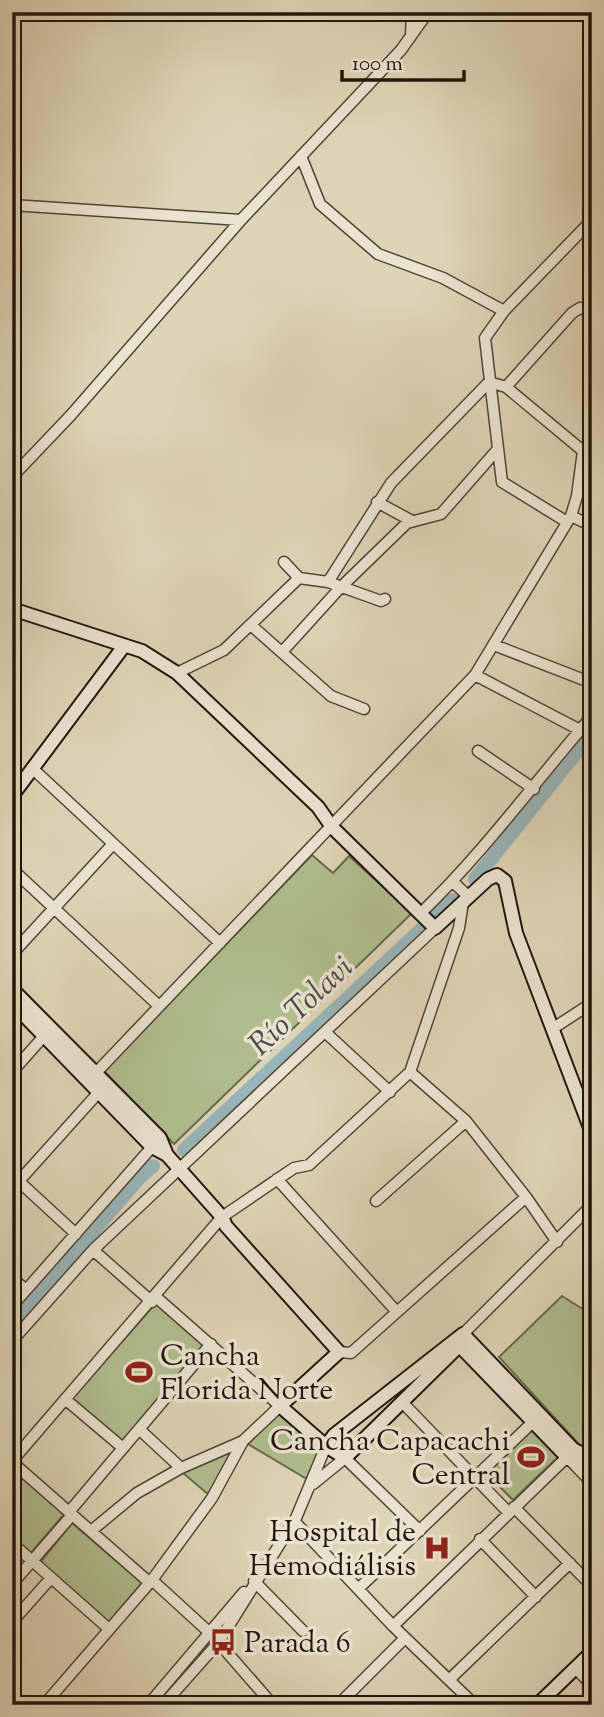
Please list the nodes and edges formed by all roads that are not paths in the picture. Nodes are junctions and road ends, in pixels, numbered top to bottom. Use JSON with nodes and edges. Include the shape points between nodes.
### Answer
{"nodes":[{"id":1,"x":412,"y":12,"type":"edge"},
{"id":2,"x":428,"y":12,"type":"edge"},
{"id":3,"x":411,"y":36,"type":"junction"},
{"id":4,"x":301,"y":156,"type":"junction"},
{"id":5,"x":12,"y":205,"type":"edge"},
{"id":6,"x":241,"y":220,"type":"junction"},
{"id":7,"x":592,"y":220,"type":"edge"},
{"id":8,"x":592,"y":310,"type":"edge"},
{"id":9,"x":504,"y":311,"type":"junction"},
{"id":10,"x":489,"y":382,"type":"junction"},
{"id":11,"x":506,"y":387,"type":"junction"},
{"id":12,"x":496,"y":450,"type":"junction"},
{"id":13,"x":12,"y":477,"type":"edge"},
{"id":14,"x":377,"y":502,"type":"junction"},
{"id":15,"x":569,"y":519,"type":"junction"},
{"id":16,"x":412,"y":522,"type":"junction"},
{"id":17,"x":592,"y":526,"type":"edge"},
{"id":18,"x":284,"y":562,"type":"dead end"},
{"id":19,"x":299,"y":578,"type":"junction"},
{"id":20,"x":328,"y":582,"type":"junction"},
{"id":21,"x":340,"y":588,"type":"junction"},
{"id":22,"x":385,"y":599,"type":"dead end"},
{"id":23,"x":12,"y":609,"type":"edge"},
{"id":24,"x":252,"y":626,"type":"junction"},
{"id":25,"x":494,"y":645,"type":"junction"},
{"id":26,"x":124,"y":646,"type":"junction"},
{"id":27,"x":282,"y":652,"type":"junction"},
{"id":28,"x":177,"y":673,"type":"junction"},
{"id":29,"x":475,"y":675,"type":"junction"},
{"id":30,"x":592,"y":683,"type":"edge"},
{"id":31,"x":364,"y":709,"type":"dead end"},
{"id":32,"x":592,"y":716,"type":"edge"},
{"id":33,"x":585,"y":728,"type":"edge"},
{"id":34,"x":478,"y":751,"type":"dead end"},
{"id":35,"x":32,"y":768,"type":"junction"},
{"id":36,"x":534,"y":789,"type":"junction"},
{"id":37,"x":12,"y":796,"type":"edge"},
{"id":38,"x":332,"y":827,"type":"junction"},
{"id":39,"x":113,"y":844,"type":"junction"},
{"id":40,"x":12,"y":870,"type":"edge"},
{"id":41,"x":453,"y":882,"type":"junction"},
{"id":42,"x":466,"y":900,"type":"junction"},
{"id":43,"x":54,"y":908,"type":"junction"},
{"id":44,"x":421,"y":913,"type":"junction"},
{"id":45,"x":435,"y":928,"type":"junction"},
{"id":46,"x":220,"y":943,"type":"junction"},
{"id":47,"x":12,"y":954,"type":"edge"},
{"id":48,"x":12,"y":989,"type":"edge"},
{"id":49,"x":12,"y":1003,"type":"edge"},
{"id":50,"x":592,"y":1003,"type":"edge"},
{"id":51,"x":159,"y":1006,"type":"junction"},
{"id":52,"x":552,"y":1029,"type":"junction"},
{"id":53,"x":325,"y":1032,"type":"junction"},
{"id":54,"x":44,"y":1036,"type":"junction"},
{"id":55,"x":12,"y":1072,"type":"edge"},
{"id":56,"x":410,"y":1072,"type":"junction"},
{"id":57,"x":92,"y":1077,"type":"junction"},
{"id":58,"x":99,"y":1092,"type":"junction"},
{"id":59,"x":390,"y":1092,"type":"junction"},
{"id":60,"x":466,"y":1121,"type":"junction"},
{"id":61,"x":592,"y":1133,"type":"edge"},
{"id":62,"x":152,"y":1147,"type":"junction"},
{"id":63,"x":167,"y":1155,"type":"junction"},
{"id":64,"x":180,"y":1168,"type":"junction"},
{"id":65,"x":16,"y":1178,"type":"edge"},
{"id":66,"x":277,"y":1179,"type":"junction"},
{"id":67,"x":526,"y":1197,"type":"junction"},
{"id":68,"x":376,"y":1201,"type":"dead end"},
{"id":69,"x":592,"y":1205,"type":"edge"},
{"id":70,"x":222,"y":1217,"type":"junction"},
{"id":71,"x":76,"y":1234,"type":"junction"},
{"id":72,"x":557,"y":1242,"type":"junction"},
{"id":73,"x":93,"y":1250,"type":"junction"},
{"id":74,"x":12,"y":1278,"type":"edge"},
{"id":75,"x":26,"y":1290,"type":"junction"},
{"id":76,"x":154,"y":1299,"type":"junction"},
{"id":77,"x":12,"y":1306,"type":"edge"},
{"id":78,"x":396,"y":1311,"type":"junction"},
{"id":79,"x":462,"y":1340,"type":"junction"},
{"id":80,"x":12,"y":1342,"type":"edge"},
{"id":81,"x":211,"y":1344,"type":"junction"},
{"id":82,"x":339,"y":1352,"type":"junction"},
{"id":83,"x":65,"y":1399,"type":"junction"},
{"id":84,"x":378,"y":1401,"type":"junction"},
{"id":85,"x":403,"y":1403,"type":"junction"},
{"id":86,"x":280,"y":1406,"type":"junction"},
{"id":87,"x":391,"y":1414,"type":"junction"},
{"id":88,"x":534,"y":1421,"type":"junction"},
{"id":89,"x":139,"y":1429,"type":"junction"},
{"id":90,"x":243,"y":1441,"type":"junction"},
{"id":91,"x":326,"y":1446,"type":"junction"},
{"id":92,"x":123,"y":1448,"type":"junction"},
{"id":93,"x":568,"y":1457,"type":"junction"},
{"id":94,"x":345,"y":1458,"type":"junction"},
{"id":95,"x":592,"y":1459,"type":"edge"},
{"id":96,"x":12,"y":1462,"type":"edge"},
{"id":97,"x":181,"y":1468,"type":"junction"},
{"id":98,"x":592,"y":1470,"type":"edge"},
{"id":99,"x":475,"y":1477,"type":"junction"},
{"id":100,"x":592,"y":1483,"type":"edge"},
{"id":101,"x":310,"y":1486,"type":"junction"},
{"id":102,"x":511,"y":1510,"type":"junction"},
{"id":103,"x":70,"y":1513,"type":"junction"},
{"id":104,"x":294,"y":1521,"type":"junction"},
{"id":105,"x":91,"y":1531,"type":"junction"},
{"id":106,"x":419,"y":1531,"type":"junction"},
{"id":107,"x":480,"y":1539,"type":"junction"},
{"id":108,"x":12,"y":1543,"type":"edge"},
{"id":109,"x":32,"y":1561,"type":"junction"},
{"id":110,"x":570,"y":1563,"type":"junction"},
{"id":111,"x":51,"y":1578,"type":"junction"},
{"id":112,"x":151,"y":1581,"type":"junction"},
{"id":113,"x":254,"y":1581,"type":"junction"},
{"id":114,"x":12,"y":1584,"type":"edge"},
{"id":115,"x":592,"y":1586,"type":"edge"},
{"id":116,"x":358,"y":1589,"type":"junction"},
{"id":117,"x":536,"y":1597,"type":"junction"},
{"id":118,"x":12,"y":1622,"type":"edge"},
{"id":119,"x":393,"y":1626,"type":"junction"},
{"id":120,"x":108,"y":1629,"type":"junction"},
{"id":121,"x":303,"y":1631,"type":"dead end"},
{"id":122,"x":211,"y":1634,"type":"junction"},
{"id":123,"x":405,"y":1638,"type":"junction"},
{"id":124,"x":218,"y":1643,"type":"junction"},
{"id":125,"x":592,"y":1652,"type":"edge"},
{"id":126,"x":575,"y":1668,"type":"junction"},
{"id":127,"x":450,"y":1679,"type":"junction"},
{"id":128,"x":592,"y":1685,"type":"edge"},
{"id":129,"x":44,"y":1705,"type":"edge"},
{"id":130,"x":148,"y":1705,"type":"edge"},
{"id":131,"x":163,"y":1705,"type":"edge"},
{"id":132,"x":273,"y":1705,"type":"edge"},
{"id":133,"x":338,"y":1705,"type":"edge"},
{"id":134,"x":475,"y":1705,"type":"edge"},
{"id":135,"x":537,"y":1705,"type":"edge"}],
"edges":[{"from":1,"to":3,"type":"street"},
{"from":2,"to":3,"type":"street"},
{"from":3,"to":4,"type":"street"},
{"from":4,"to":6,"type":"street"},
{"from":4,"to":9,"type":"street","via":[[320,204],[379,254],[443,278]]},
{"from":5,"to":6,"type":"street"},
{"from":6,"to":13,"type":"street"},
{"from":7,"to":9,"type":"street"},
{"from":8,"to":11,"type":"street","via":[[580,308],[572,313]]},
{"from":9,"to":10,"type":"street","via":[[485,338]]},
{"from":10,"to":11,"type":"street"},
{"from":10,"to":12,"type":"street"},
{"from":10,"to":14,"type":"street"},
{"from":11,"to":15,"type":"street","via":[[583,451]]},
{"from":12,"to":15,"type":"street","via":[[502,482]]},
{"from":12,"to":16,"type":"street","via":[[441,514]]},
{"from":14,"to":16,"type":"street"},
{"from":14,"to":20,"type":"street"},
{"from":15,"to":17,"type":"street"},
{"from":15,"to":25,"type":"street"},
{"from":16,"to":21,"type":"street"},
{"from":18,"to":19,"type":"street"},
{"from":19,"to":20,"type":"street"},
{"from":19,"to":24,"type":"street"},
{"from":20,"to":21,"type":"street"},
{"from":21,"to":22,"type":"street"},
{"from":21,"to":27,"type":"street"},
{"from":23,"to":26,"type":"street"},
{"from":24,"to":27,"type":"street"},
{"from":24,"to":28,"type":"street","via":[[224,650]]},
{"from":25,"to":29,"type":"street"},
{"from":25,"to":30,"type":"street"},
{"from":26,"to":28,"type":"street","via":[[142,651]]},
{"from":26,"to":35,"type":"street"},
{"from":27,"to":31,"type":"street","via":[[331,696]]},
{"from":28,"to":38,"type":"street","via":[[318,807]]},
{"from":29,"to":33,"type":"street"},
{"from":29,"to":38,"type":"street"},
{"from":32,"to":33,"type":"street"},
{"from":33,"to":36,"type":"street"},
{"from":34,"to":36,"type":"street"},
{"from":35,"to":37,"type":"street"},
{"from":35,"to":39,"type":"street"},
{"from":36,"to":41,"type":"street"},
{"from":38,"to":44,"type":"street"},
{"from":38,"to":46,"type":"street"},
{"from":39,"to":43,"type":"street"},
{"from":39,"to":46,"type":"street"},
{"from":40,"to":43,"type":"street"},
{"from":41,"to":42,"type":"street"},
{"from":41,"to":44,"type":"street"},
{"from":42,"to":45,"type":"street"},
{"from":42,"to":52,"type":"street","via":[[488,879],[498,875],[505,881],[516,933]]},
{"from":42,"to":56,"type":"street"},
{"from":43,"to":47,"type":"street"},
{"from":43,"to":51,"type":"street"},
{"from":44,"to":45,"type":"street"},
{"from":45,"to":53,"type":"street"},
{"from":46,"to":51,"type":"street"},
{"from":48,"to":57,"type":"street"},
{"from":49,"to":54,"type":"street"},
{"from":50,"to":52,"type":"street"},
{"from":51,"to":57,"type":"street"},
{"from":52,"to":61,"type":"street"},
{"from":53,"to":59,"type":"street"},
{"from":53,"to":64,"type":"street"},
{"from":54,"to":55,"type":"street"},
{"from":54,"to":57,"type":"street"},
{"from":56,"to":59,"type":"street"},
{"from":56,"to":60,"type":"street"},
{"from":57,"to":58,"type":"street"},
{"from":57,"to":63,"type":"street","via":[[160,1138]]},
{"from":58,"to":62,"type":"street"},
{"from":58,"to":65,"type":"street"},
{"from":59,"to":66,"type":"street","via":[[309,1165]]},
{"from":60,"to":67,"type":"street"},
{"from":60,"to":68,"type":"street"},
{"from":62,"to":63,"type":"street"},
{"from":62,"to":71,"type":"street"},
{"from":63,"to":64,"type":"street"},
{"from":64,"to":70,"type":"street"},
{"from":64,"to":73,"type":"street"},
{"from":65,"to":71,"type":"street"},
{"from":66,"to":70,"type":"street"},
{"from":66,"to":78,"type":"street"},
{"from":67,"to":72,"type":"street"},
{"from":67,"to":78,"type":"street"},
{"from":69,"to":72,"type":"street"},
{"from":70,"to":76,"type":"street"},
{"from":70,"to":82,"type":"street"},
{"from":71,"to":75,"type":"street"},
{"from":72,"to":79,"type":"street"},
{"from":73,"to":76,"type":"street"},
{"from":73,"to":80,"type":"street"},
{"from":74,"to":75,"type":"street"},
{"from":75,"to":77,"type":"street"},
{"from":76,"to":81,"type":"street"},
{"from":76,"to":83,"type":"street"},
{"from":78,"to":82,"type":"street","via":[[351,1353]]},
{"from":79,"to":84,"type":"street"},
{"from":79,"to":85,"type":"street"},
{"from":79,"to":88,"type":"street"},
{"from":79,"to":95,"type":"street","via":[[573,1449]]},
{"from":81,"to":86,"type":"street"},
{"from":81,"to":89,"type":"street"},
{"from":82,"to":86,"type":"street"},
{"from":83,"to":92,"type":"street"},
{"from":83,"to":96,"type":"street"},
{"from":84,"to":87,"type":"street"},
{"from":84,"to":91,"type":"street"},
{"from":85,"to":87,"type":"street"},
{"from":85,"to":99,"type":"street"},
{"from":86,"to":90,"type":"street"},
{"from":86,"to":91,"type":"street"},
{"from":87,"to":94,"type":"street"},
{"from":88,"to":93,"type":"street"},
{"from":88,"to":99,"type":"street"},
{"from":89,"to":92,"type":"street"},
{"from":89,"to":97,"type":"street"},
{"from":90,"to":97,"type":"street"},
{"from":90,"to":112,"type":"street","via":[[212,1498]]},
{"from":91,"to":94,"type":"street"},
{"from":91,"to":101,"type":"street"},
{"from":92,"to":103,"type":"street"},
{"from":93,"to":98,"type":"street"},
{"from":93,"to":100,"type":"street"},
{"from":93,"to":102,"type":"street"},
{"from":94,"to":101,"type":"street"},
{"from":94,"to":106,"type":"street"},
{"from":96,"to":103,"type":"street"},
{"from":97,"to":105,"type":"street","via":[[137,1493]]},
{"from":99,"to":102,"type":"street"},
{"from":99,"to":106,"type":"street"},
{"from":101,"to":104,"type":"street"},
{"from":102,"to":107,"type":"street"},
{"from":102,"to":110,"type":"street"},
{"from":103,"to":105,"type":"street"},
{"from":103,"to":109,"type":"street"},
{"from":104,"to":113,"type":"street"},
{"from":104,"to":116,"type":"street"},
{"from":105,"to":112,"type":"street"},
{"from":106,"to":116,"type":"street"},
{"from":107,"to":117,"type":"street"},
{"from":107,"to":119,"type":"street"},
{"from":108,"to":109,"type":"street"},
{"from":109,"to":111,"type":"street"},
{"from":109,"to":114,"type":"street"},
{"from":110,"to":115,"type":"street"},
{"from":110,"to":117,"type":"street"},
{"from":111,"to":118,"type":"street"},
{"from":111,"to":120,"type":"street"},
{"from":112,"to":120,"type":"street"},
{"from":112,"to":122,"type":"street"},
{"from":113,"to":121,"type":"street"},
{"from":113,"to":122,"type":"street"},
{"from":113,"to":124,"type":"street"},
{"from":116,"to":119,"type":"street"},
{"from":117,"to":127,"type":"street"},
{"from":119,"to":123,"type":"street"},
{"from":120,"to":129,"type":"street"},
{"from":122,"to":124,"type":"street"},
{"from":122,"to":130,"type":"street"},
{"from":123,"to":127,"type":"street"},
{"from":123,"to":133,"type":"street"},
{"from":124,"to":131,"type":"street"},
{"from":124,"to":132,"type":"street"},
{"from":125,"to":126,"type":"street"},
{"from":126,"to":128,"type":"street"},
{"from":126,"to":135,"type":"street"},
{"from":127,"to":134,"type":"street"}]}
